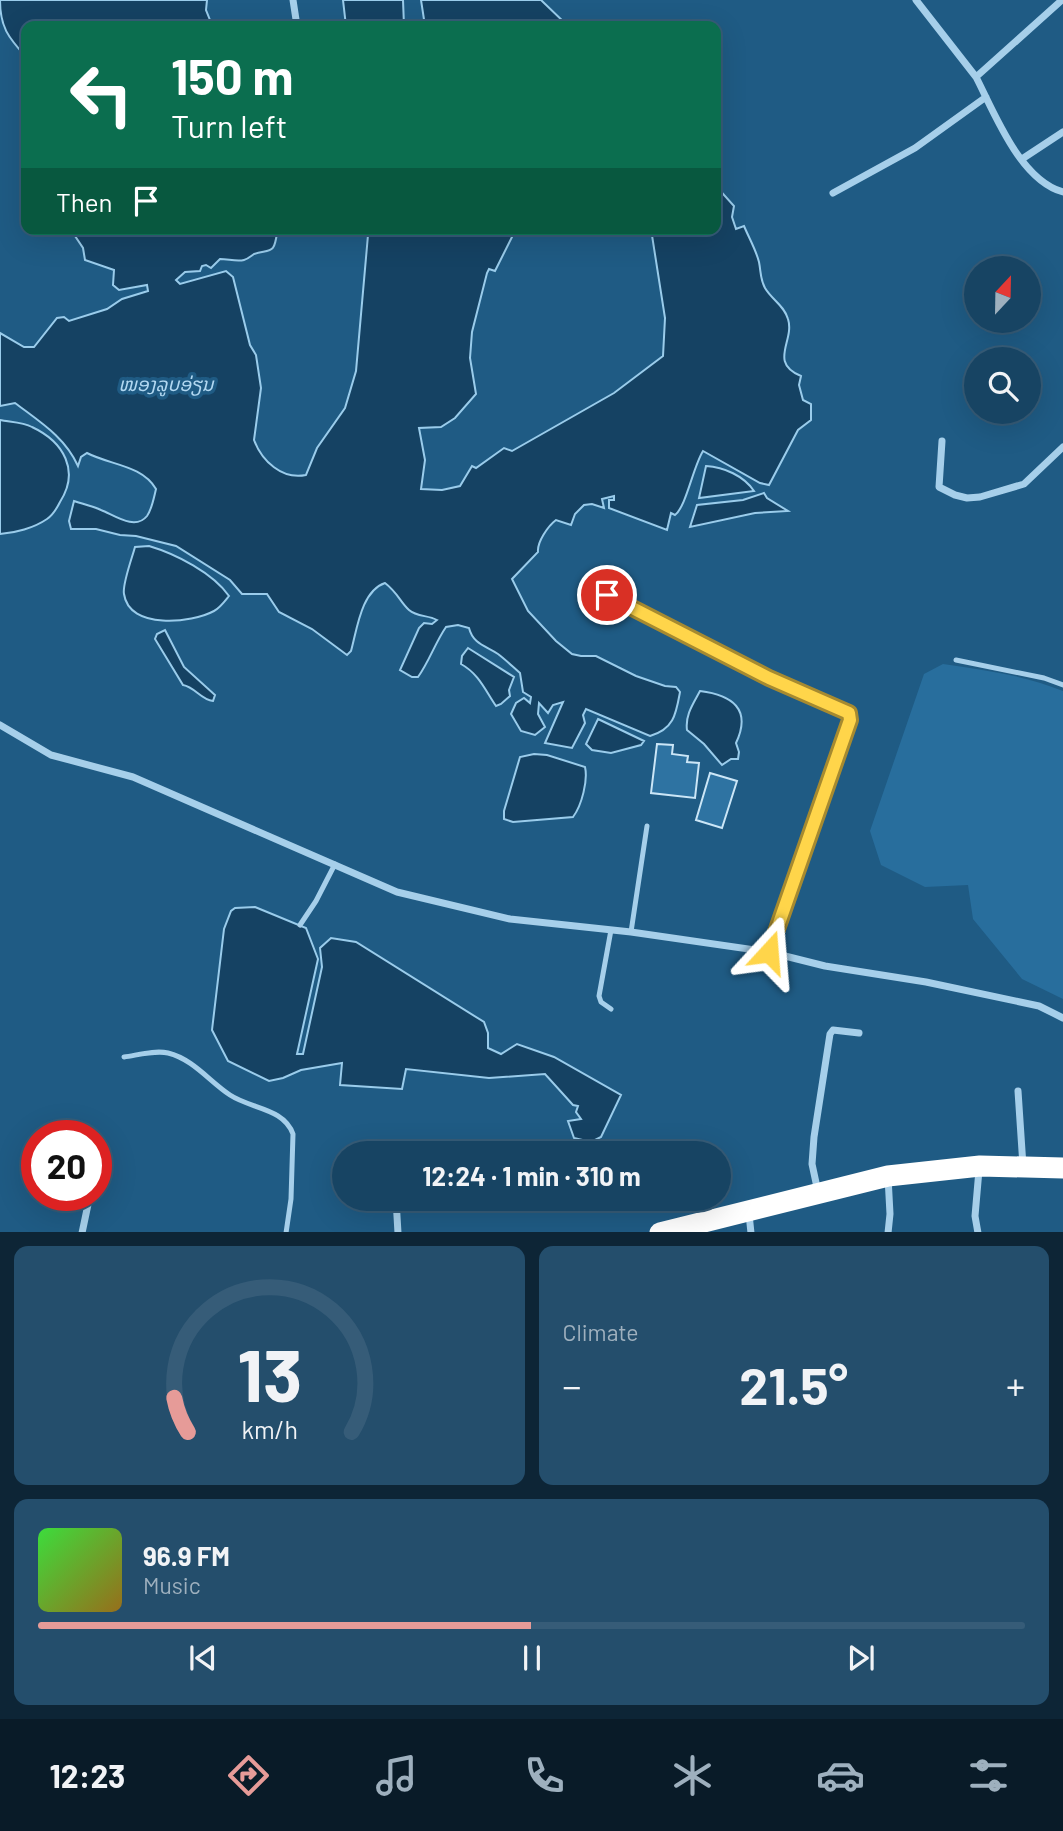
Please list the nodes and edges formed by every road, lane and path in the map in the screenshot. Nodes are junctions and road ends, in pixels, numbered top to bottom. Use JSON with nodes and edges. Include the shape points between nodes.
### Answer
{"nodes":[{"id":1,"x":293,"y":0,"type":"edge"},
{"id":2,"x":916,"y":0,"type":"edge"},
{"id":3,"x":1047,"y":0,"type":"edge"},
{"id":4,"x":1062,"y":0,"type":"edge"},
{"id":5,"x":1055,"y":7,"type":"junction"},
{"id":6,"x":296,"y":21,"type":"edge"},
{"id":7,"x":976,"y":77,"type":"junction"},
{"id":8,"x":986,"y":97,"type":"junction"},
{"id":9,"x":1063,"y":132,"type":"edge"},
{"id":10,"x":1022,"y":159,"type":"junction"},
{"id":11,"x":1063,"y":192,"type":"edge"},
{"id":12,"x":833,"y":193,"type":"dead end"},
{"id":13,"x":942,"y":442,"type":"dead end"},
{"id":14,"x":1063,"y":447,"type":"edge"},
{"id":15,"x":607,"y":595,"type":"dead end"},
{"id":16,"x":956,"y":660,"type":"dead end"},
{"id":17,"x":1063,"y":685,"type":"edge"},
{"id":18,"x":0,"y":725,"type":"edge"},
{"id":19,"x":647,"y":826,"type":"dead end"},
{"id":20,"x":335,"y":864,"type":"junction"},
{"id":21,"x":300,"y":925,"type":"dead end"},
{"id":22,"x":611,"y":930,"type":"junction"},
{"id":23,"x":631,"y":932,"type":"junction"},
{"id":24,"x":769,"y":952,"type":"junction"},
{"id":25,"x":611,"y":1009,"type":"dead end"},
{"id":26,"x":1063,"y":1017,"type":"edge"},
{"id":27,"x":859,"y":1033,"type":"dead end"},
{"id":28,"x":124,"y":1057,"type":"dead end"},
{"id":29,"x":1018,"y":1091,"type":"dead end"},
{"id":30,"x":979,"y":1166,"type":"junction"},
{"id":31,"x":1023,"y":1167,"type":"junction"},
{"id":32,"x":1063,"y":1168,"type":"edge"},
{"id":33,"x":888,"y":1176,"type":"junction"},
{"id":34,"x":818,"y":1193,"type":"junction"},
{"id":35,"x":748,"y":1210,"type":"junction"},
{"id":36,"x":87,"y":1211,"type":"edge"},
{"id":37,"x":397,"y":1211,"type":"edge"},
{"id":38,"x":82,"y":1232,"type":"edge"},
{"id":39,"x":286,"y":1232,"type":"edge"},
{"id":40,"x":398,"y":1232,"type":"edge"},
{"id":41,"x":664,"y":1232,"type":"edge"},
{"id":42,"x":751,"y":1232,"type":"edge"},
{"id":43,"x":888,"y":1232,"type":"edge"},
{"id":44,"x":978,"y":1232,"type":"edge"}],
"edges":[{"from":1,"to":6,"type":"street"},
{"from":2,"to":7,"type":"street"},
{"from":3,"to":5,"type":"street"},
{"from":4,"to":5,"type":"street"},
{"from":5,"to":7,"type":"street"},
{"from":7,"to":8,"type":"street"},
{"from":8,"to":10,"type":"street"},
{"from":8,"to":12,"type":"street","via":[[915,148]]},
{"from":9,"to":10,"type":"street"},
{"from":10,"to":11,"type":"street","via":[[1040,180]]},
{"from":13,"to":14,"type":"street","via":[[939,487],[967,498],[1024,484]]},
{"from":15,"to":24,"type":"lane","via":[[769,678],[849,713]]},
{"from":16,"to":17,"type":"lane"},
{"from":18,"to":20,"type":"street","via":[[51,755],[133,777]]},
{"from":19,"to":23,"type":"lane"},
{"from":20,"to":21,"type":"lane"},
{"from":20,"to":22,"type":"street","via":[[397,892],[510,919]]},
{"from":22,"to":23,"type":"street"},
{"from":22,"to":25,"type":"lane","via":[[599,996]]},
{"from":23,"to":24,"type":"street"},
{"from":24,"to":26,"type":"street","via":[[1039,1006]]},
{"from":27,"to":34,"type":"street","via":[[833,1030],[830,1034],[812,1164]]},
{"from":28,"to":39,"type":"lane","via":[[170,1054],[188,1062],[230,1095],[281,1117],[293,1134]]},
{"from":29,"to":31,"type":"street"},
{"from":30,"to":31,"type":"highway"},
{"from":30,"to":33,"type":"highway"},
{"from":30,"to":44,"type":"street"},
{"from":31,"to":32,"type":"highway"},
{"from":33,"to":34,"type":"highway"},
{"from":33,"to":43,"type":"street"},
{"from":34,"to":35,"type":"highway"},
{"from":35,"to":41,"type":"highway"},
{"from":35,"to":42,"type":"street"},
{"from":36,"to":38,"type":"street"},
{"from":37,"to":40,"type":"street"}]}
